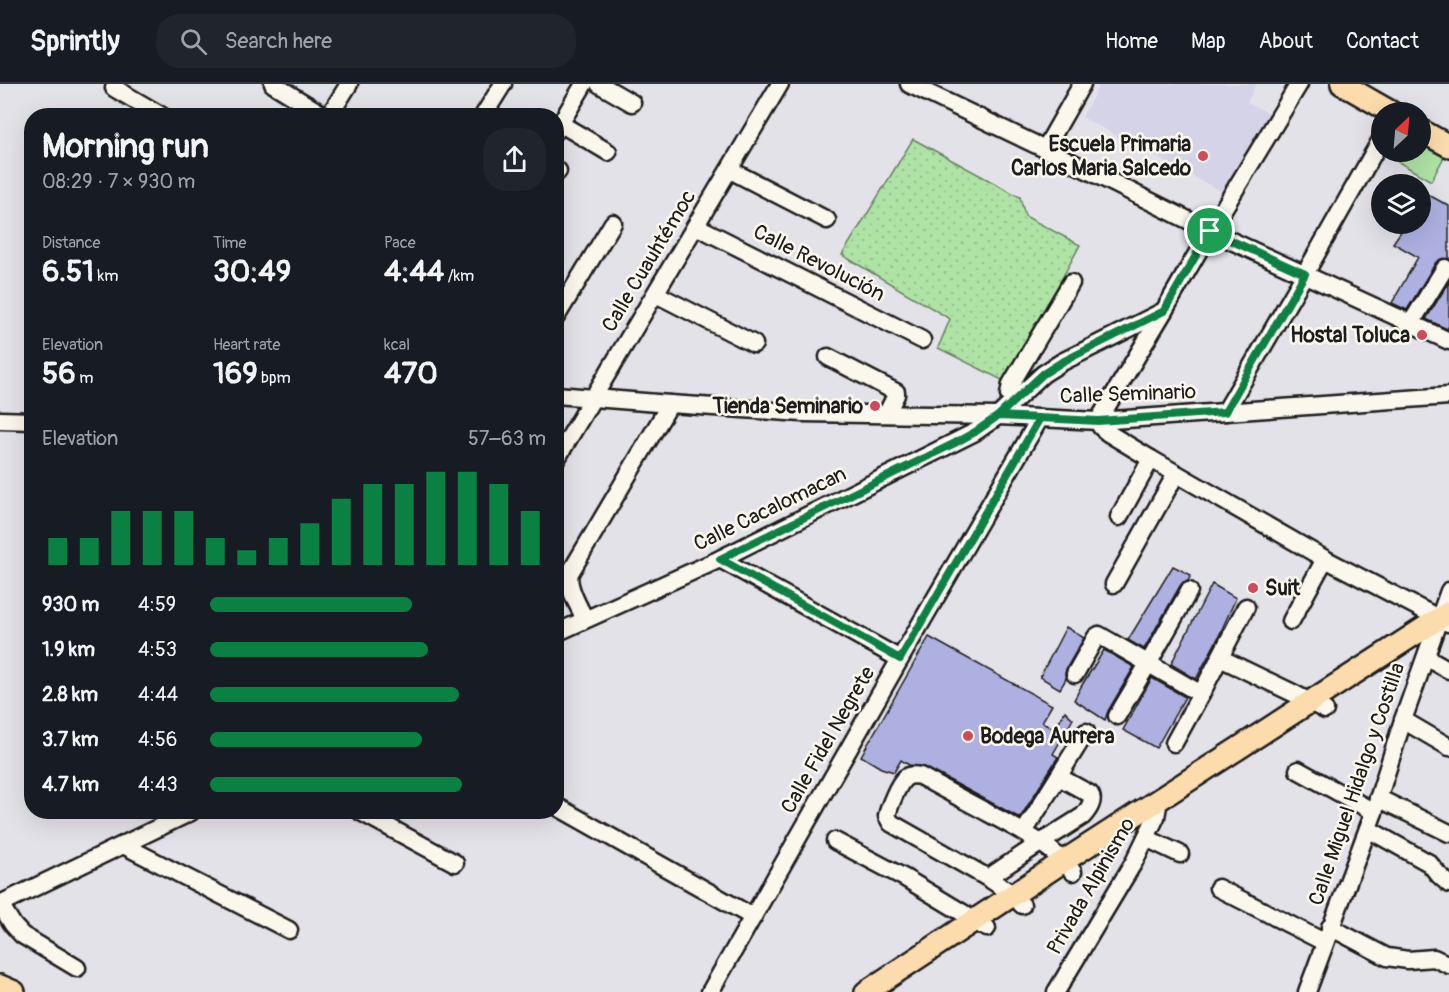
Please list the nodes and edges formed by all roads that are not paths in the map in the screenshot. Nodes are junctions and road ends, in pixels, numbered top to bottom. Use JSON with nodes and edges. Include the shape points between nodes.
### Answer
{"nodes":[{"id":1,"x":273,"y":84,"type":"edge"},
{"id":2,"x":349,"y":84,"type":"edge"},
{"id":3,"x":503,"y":84,"type":"edge"},
{"id":4,"x":584,"y":84,"type":"edge"},
{"id":5,"x":600,"y":84,"type":"edge"},
{"id":6,"x":780,"y":84,"type":"edge"},
{"id":7,"x":909,"y":84,"type":"edge"},
{"id":8,"x":1082,"y":84,"type":"edge"},
{"id":9,"x":1299,"y":84,"type":"edge"},
{"id":10,"x":1342,"y":84,"type":"edge"},
{"id":11,"x":114,"y":88,"type":"dead end"},
{"id":12,"x":1374,"y":102,"type":"edge"},
{"id":13,"x":632,"y":103,"type":"dead end"},
{"id":14,"x":148,"y":108,"type":"edge"},
{"id":15,"x":314,"y":108,"type":"edge"},
{"id":16,"x":332,"y":108,"type":"edge"},
{"id":17,"x":488,"y":108,"type":"edge"},
{"id":18,"x":564,"y":118,"type":"edge"},
{"id":19,"x":564,"y":130,"type":"edge"},
{"id":20,"x":1431,"y":136,"type":"edge"},
{"id":21,"x":1449,"y":146,"type":"edge"},
{"id":22,"x":1045,"y":149,"type":"junction"},
{"id":23,"x":608,"y":152,"type":"dead end"},
{"id":24,"x":1371,"y":157,"type":"edge"},
{"id":25,"x":730,"y":170,"type":"junction"},
{"id":26,"x":827,"y":220,"type":"dead end"},
{"id":27,"x":613,"y":223,"type":"dead end"},
{"id":28,"x":696,"y":226,"type":"junction"},
{"id":29,"x":1210,"y":231,"type":"junction"},
{"id":30,"x":1445,"y":268,"type":"dead end"},
{"id":31,"x":1305,"y":274,"type":"junction"},
{"id":32,"x":1071,"y":284,"type":"dead end"},
{"id":33,"x":656,"y":294,"type":"junction"},
{"id":34,"x":564,"y":304,"type":"edge"},
{"id":35,"x":1164,"y":311,"type":"junction"},
{"id":36,"x":1411,"y":323,"type":"junction"},
{"id":37,"x":922,"y":340,"type":"dead end"},
{"id":38,"x":1449,"y":341,"type":"edge"},
{"id":39,"x":754,"y":344,"type":"dead end"},
{"id":40,"x":828,"y":357,"type":"dead end"},
{"id":41,"x":564,"y":396,"type":"edge"},
{"id":42,"x":1449,"y":396,"type":"edge"},
{"id":43,"x":593,"y":398,"type":"junction"},
{"id":44,"x":1013,"y":401,"type":"junction"},
{"id":45,"x":670,"y":404,"type":"junction"},
{"id":46,"x":1225,"y":412,"type":"junction"},
{"id":47,"x":887,"y":413,"type":"junction"},
{"id":48,"x":998,"y":416,"type":"junction"},
{"id":49,"x":1040,"y":418,"type":"junction"},
{"id":50,"x":0,"y":420,"type":"edge"},
{"id":51,"x":24,"y":421,"type":"edge"},
{"id":52,"x":1098,"y":421,"type":"junction"},
{"id":53,"x":564,"y":447,"type":"edge"},
{"id":54,"x":1151,"y":459,"type":"junction"},
{"id":55,"x":1176,"y":474,"type":"junction"},
{"id":56,"x":1119,"y":517,"type":"dead end"},
{"id":57,"x":720,"y":559,"type":"junction"},
{"id":58,"x":1325,"y":559,"type":"junction"},
{"id":59,"x":1114,"y":584,"type":"dead end"},
{"id":60,"x":1189,"y":591,"type":"dead end"},
{"id":61,"x":1449,"y":591,"type":"edge"},
{"id":62,"x":1246,"y":608,"type":"dead end"},
{"id":63,"x":585,"y":619,"type":"junction"},
{"id":64,"x":1292,"y":621,"type":"dead end"},
{"id":65,"x":564,"y":629,"type":"edge"},
{"id":66,"x":1441,"y":630,"type":"edge"},
{"id":67,"x":1220,"y":658,"type":"junction"},
{"id":68,"x":900,"y":659,"type":"junction"},
{"id":69,"x":1148,"y":664,"type":"junction"},
{"id":70,"x":1449,"y":670,"type":"edge"},
{"id":71,"x":1074,"y":674,"type":"dead end"},
{"id":72,"x":1201,"y":694,"type":"junction"},
{"id":73,"x":1318,"y":706,"type":"junction"},
{"id":74,"x":1117,"y":716,"type":"dead end"},
{"id":75,"x":1403,"y":720,"type":"junction"},
{"id":76,"x":1086,"y":732,"type":"dead end"},
{"id":77,"x":1174,"y":743,"type":"dead end"},
{"id":78,"x":1449,"y":747,"type":"edge"},
{"id":79,"x":1298,"y":770,"type":"dead end"},
{"id":80,"x":1059,"y":777,"type":"junction"},
{"id":81,"x":1378,"y":800,"type":"junction"},
{"id":82,"x":1398,"y":802,"type":"junction"},
{"id":83,"x":1157,"y":809,"type":"junction"},
{"id":84,"x":564,"y":811,"type":"edge"},
{"id":85,"x":177,"y":819,"type":"edge"},
{"id":86,"x":375,"y":819,"type":"edge"},
{"id":87,"x":1449,"y":821,"type":"edge"},
{"id":88,"x":1368,"y":829,"type":"junction"},
{"id":89,"x":1024,"y":832,"type":"junction"},
{"id":90,"x":1449,"y":833,"type":"edge"},
{"id":91,"x":1146,"y":838,"type":"junction"},
{"id":92,"x":835,"y":841,"type":"dead end"},
{"id":93,"x":1040,"y":843,"type":"junction"},
{"id":94,"x":123,"y":845,"type":"junction"},
{"id":95,"x":1180,"y":854,"type":"dead end"},
{"id":96,"x":454,"y":863,"type":"dead end"},
{"id":97,"x":1069,"y":867,"type":"junction"},
{"id":98,"x":988,"y":879,"type":"junction"},
{"id":99,"x":1449,"y":884,"type":"edge"},
{"id":100,"x":1218,"y":888,"type":"dead end"},
{"id":101,"x":1018,"y":900,"type":"junction"},
{"id":102,"x":0,"y":904,"type":"edge"},
{"id":103,"x":753,"y":917,"type":"junction"},
{"id":104,"x":980,"y":925,"type":"junction"},
{"id":105,"x":289,"y":930,"type":"dead end"},
{"id":106,"x":1327,"y":935,"type":"junction"},
{"id":107,"x":1449,"y":965,"type":"edge"},
{"id":108,"x":77,"y":969,"type":"dead end"},
{"id":109,"x":0,"y":986,"type":"edge"},
{"id":110,"x":14,"y":992,"type":"edge"},
{"id":111,"x":710,"y":992,"type":"edge"},
{"id":112,"x":866,"y":992,"type":"edge"},
{"id":113,"x":889,"y":992,"type":"edge"},
{"id":114,"x":1056,"y":992,"type":"edge"},
{"id":115,"x":1307,"y":992,"type":"edge"}],
"edges":[{"from":1,"to":15,"type":"street"},
{"from":2,"to":16,"type":"street"},
{"from":3,"to":17,"type":"street"},
{"from":4,"to":18,"type":"street"},
{"from":5,"to":13,"type":"street"},
{"from":6,"to":25,"type":"street","name":"Calle Cuauhtémoc"},
{"from":7,"to":22,"type":"street"},
{"from":8,"to":22,"type":"street"},
{"from":9,"to":29,"type":"street"},
{"from":10,"to":12,"type":"main road"},
{"from":11,"to":14,"type":"street"},
{"from":19,"to":23,"type":"street"},
{"from":20,"to":21,"type":"main road"},
{"from":22,"to":29,"type":"street"},
{"from":24,"to":31,"type":"street"},
{"from":25,"to":26,"type":"street"},
{"from":25,"to":28,"type":"street","name":"Calle Cuauhtémoc"},
{"from":27,"to":34,"type":"street"},
{"from":28,"to":33,"type":"street","name":"Calle Cuauhtémoc"},
{"from":28,"to":37,"type":"street","name":"Calle Revolución"},
{"from":29,"to":31,"type":"street"},
{"from":29,"to":35,"type":"street"},
{"from":30,"to":36,"type":"street"},
{"from":31,"to":36,"type":"street"},
{"from":31,"to":46,"type":"street"},
{"from":32,"to":44,"type":"street","via":[[1011,384],[1009,395]]},
{"from":33,"to":39,"type":"street"},
{"from":33,"to":43,"type":"street","name":"Calle Cuauhtémoc"},
{"from":35,"to":44,"type":"street","name":"Calle Cacalomacan","via":[[1062,362]]},
{"from":35,"to":52,"type":"street"},
{"from":36,"to":38,"type":"street"},
{"from":40,"to":47,"type":"street","via":[[896,392]]},
{"from":41,"to":43,"type":"street","name":"Calle Seminario"},
{"from":42,"to":46,"type":"street","name":"Calle Seminario"},
{"from":43,"to":45,"type":"street","name":"Calle Seminario"},
{"from":43,"to":53,"type":"street","name":"Calle Cuauhtémoc"},
{"from":44,"to":48,"type":"street","name":"Calle Cacalomacan"},
{"from":45,"to":47,"type":"street","name":"Calle Seminario","via":[[802,413]]},
{"from":45,"to":63,"type":"street","via":[[568,577]]},
{"from":46,"to":52,"type":"street","name":"Calle Seminario"},
{"from":47,"to":48,"type":"street","name":"Calle Seminario"},
{"from":48,"to":49,"type":"street","name":"Calle Seminario"},
{"from":48,"to":57,"type":"street","name":"Calle Cacalomacan","via":[[955,443]]},
{"from":49,"to":52,"type":"street","name":"Calle Seminario"},
{"from":49,"to":68,"type":"street","name":"Calle Fidel Negrete"},
{"from":50,"to":51,"type":"street"},
{"from":52,"to":54,"type":"street","via":[[1108,433]]},
{"from":54,"to":55,"type":"street"},
{"from":54,"to":56,"type":"street"},
{"from":55,"to":58,"type":"street"},
{"from":55,"to":59,"type":"street"},
{"from":57,"to":63,"type":"street","name":"Calle Cacalomacan"},
{"from":57,"to":68,"type":"street"},
{"from":58,"to":64,"type":"street"},
{"from":58,"to":66,"type":"street"},
{"from":60,"to":69,"type":"street"},
{"from":61,"to":66,"type":"street","name":"Calle Miguel Hidalgo y Costilla"},
{"from":62,"to":67,"type":"street"},
{"from":63,"to":65,"type":"street","name":"Calle Cacalomacan"},
{"from":66,"to":70,"type":"street"},
{"from":66,"to":73,"type":"main road"},
{"from":66,"to":75,"type":"street","name":"Calle Miguel Hidalgo y Costilla"},
{"from":67,"to":72,"type":"street"},
{"from":67,"to":73,"type":"street"},
{"from":68,"to":103,"type":"street","name":"Calle Fidel Negrete"},
{"from":69,"to":71,"type":"street","via":[[1099,635]]},
{"from":69,"to":72,"type":"street"},
{"from":69,"to":74,"type":"street"},
{"from":72,"to":77,"type":"street"},
{"from":73,"to":83,"type":"main road"},
{"from":75,"to":78,"type":"street"},
{"from":75,"to":81,"type":"street","name":"Calle Miguel Hidalgo y Costilla"},
{"from":76,"to":80,"type":"street"},
{"from":79,"to":81,"type":"street"},
{"from":80,"to":89,"type":"street"},
{"from":80,"to":93,"type":"street","via":[[1090,794],[1092,801],[1083,816]]},
{"from":81,"to":82,"type":"street"},
{"from":81,"to":88,"type":"street","name":"Calle Miguel Hidalgo y Costilla"},
{"from":82,"to":87,"type":"street"},
{"from":82,"to":90,"type":"street"},
{"from":83,"to":91,"type":"street","name":"Privada Alpinismo"},
{"from":83,"to":97,"type":"main road"},
{"from":84,"to":103,"type":"street"},
{"from":85,"to":94,"type":"street"},
{"from":86,"to":96,"type":"street"},
{"from":88,"to":99,"type":"street","via":[[1429,863]]},
{"from":88,"to":106,"type":"street","name":"Calle Miguel Hidalgo y Costilla"},
{"from":89,"to":93,"type":"street"},
{"from":89,"to":98,"type":"street","via":[[920,776],[905,778],[888,811],[891,823]]},
{"from":91,"to":95,"type":"street"},
{"from":91,"to":114,"type":"street","name":"Privada Alpinismo"},
{"from":92,"to":104,"type":"street","via":[[905,878]]},
{"from":93,"to":97,"type":"street"},
{"from":93,"to":98,"type":"street"},
{"from":94,"to":102,"type":"street"},
{"from":94,"to":105,"type":"street"},
{"from":97,"to":101,"type":"main road"},
{"from":98,"to":101,"type":"street"},
{"from":100,"to":106,"type":"street"},
{"from":101,"to":104,"type":"main road"},
{"from":102,"to":108,"type":"street","via":[[22,935]]},
{"from":103,"to":111,"type":"street","name":"Calle Fidel Negrete"},
{"from":104,"to":112,"type":"main road"},
{"from":104,"to":113,"type":"main road"},
{"from":106,"to":107,"type":"street","via":[[1387,957],[1434,958]]},
{"from":106,"to":115,"type":"street","name":"Calle Miguel Hidalgo y Costilla"},
{"from":109,"to":110,"type":"main road"}]}
